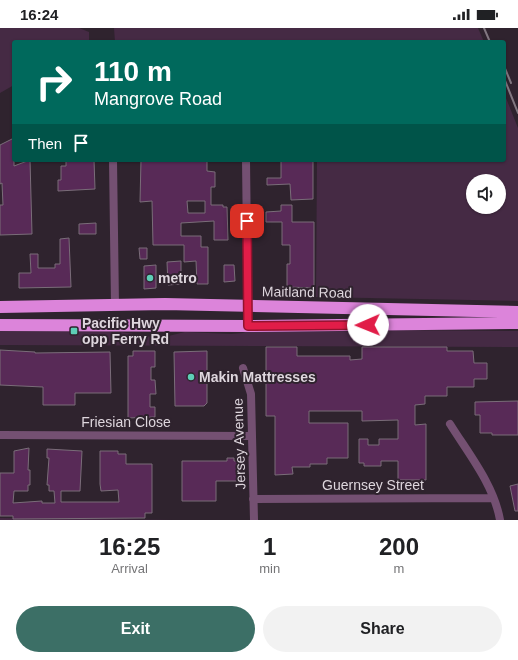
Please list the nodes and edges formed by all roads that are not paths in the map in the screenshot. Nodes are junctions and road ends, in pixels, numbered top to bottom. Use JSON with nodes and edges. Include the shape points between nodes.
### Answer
{"nodes":[{"id":1,"x":113,"y":162,"type":"edge"},
{"id":2,"x":246,"y":162,"type":"edge"},
{"id":3,"x":115,"y":305,"type":"junction"},
{"id":4,"x":248,"y":305,"type":"junction"},
{"id":5,"x":0,"y":307,"type":"edge"},
{"id":6,"x":518,"y":312,"type":"edge"},
{"id":7,"x":518,"y":323,"type":"edge"},
{"id":8,"x":0,"y":325,"type":"edge"},
{"id":9,"x":248,"y":326,"type":"junction"},
{"id":10,"x":243,"y":368,"type":"dead end"},
{"id":11,"x":450,"y":424,"type":"dead end"},
{"id":12,"x":0,"y":435,"type":"edge"},
{"id":13,"x":251,"y":436,"type":"junction"},
{"id":14,"x":493,"y":498,"type":"junction"},
{"id":15,"x":253,"y":499,"type":"junction"},
{"id":16,"x":254,"y":520,"type":"edge"},
{"id":17,"x":500,"y":520,"type":"edge"}],
"edges":[{"from":1,"to":3,"type":"street"},
{"from":2,"to":4,"type":"street"},
{"from":3,"to":4,"type":"highway","name":"Maitland Road"},
{"from":3,"to":5,"type":"highway","name":"Maitland Road"},
{"from":4,"to":6,"type":"highway","name":"Maitland Road"},
{"from":4,"to":9,"type":"street"},
{"from":7,"to":9,"type":"highway"},
{"from":8,"to":9,"type":"highway"},
{"from":10,"to":13,"type":"street","name":"Jersey Avenue","via":[[251,394]]},
{"from":11,"to":14,"type":"street"},
{"from":12,"to":13,"type":"street","name":"Friesian Close"},
{"from":13,"to":15,"type":"street","name":"Jersey Avenue"},
{"from":14,"to":15,"type":"street","name":"Guernsey Street"},
{"from":14,"to":17,"type":"street"},
{"from":15,"to":16,"type":"street","name":"Jersey Avenue"}]}
